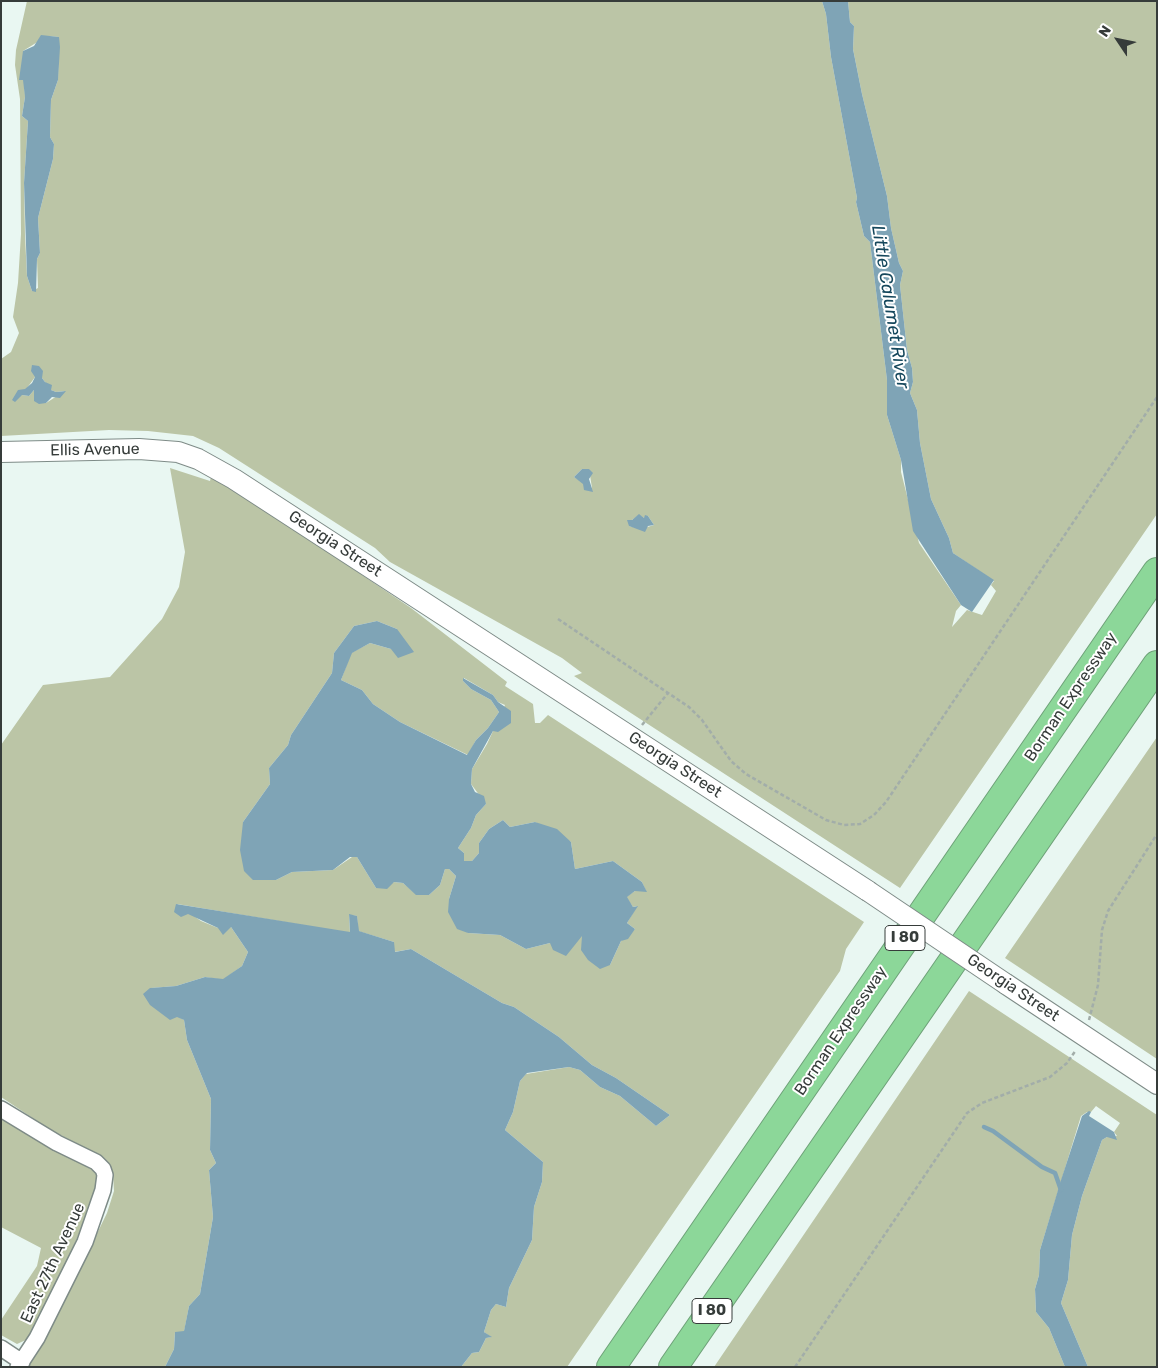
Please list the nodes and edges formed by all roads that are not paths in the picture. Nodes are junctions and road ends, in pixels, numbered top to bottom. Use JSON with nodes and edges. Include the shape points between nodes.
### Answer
{"nodes":[{"id":1,"x":1,"y":452,"type":"edge"},
{"id":2,"x":188,"y":454,"type":"joint"},
{"id":3,"x":1157,"y":572,"type":"edge"},
{"id":4,"x":1157,"y":665,"type":"edge"},
{"id":5,"x":1157,"y":1084,"type":"edge"},
{"id":6,"x":1,"y":1109,"type":"edge"},
{"id":7,"x":750,"y":1256,"type":"junction"},
{"id":8,"x":653,"y":1305,"type":"junction"},
{"id":9,"x":1,"y":1348,"type":"edge"},
{"id":10,"x":20,"y":1364,"type":"edge"},
{"id":11,"x":596,"y":1367,"type":"edge"},
{"id":12,"x":611,"y":1367,"type":"edge"},
{"id":13,"x":673,"y":1367,"type":"edge"},
{"id":14,"x":696,"y":1367,"type":"edge"}],
"edges":[{"from":1,"to":2,"type":"street","name":"Ellis Avenue","via":[[139,449]]},
{"from":2,"to":5,"type":"street","name":"Georgia Street","bridge":true,"via":[[234,479],[633,738]]},
{"from":3,"to":8,"type":"highway","name":"Borman Expressway","number":"I 80"},
{"from":4,"to":7,"type":"highway","number":"I 80"},
{"from":6,"to":10,"type":"street","name":"East 27th Avenue","via":[[103,1169],[103,1190],[85,1242],[37,1338]]},
{"from":7,"to":13,"type":"highway","number":"I 80"},
{"from":7,"to":14,"type":"highway","via":[[722,1327]]},
{"from":8,"to":11,"type":"highway"},
{"from":8,"to":12,"type":"highway","name":"Borman Expressway","number":"I 80"},
{"from":9,"to":10,"type":"street"}]}
